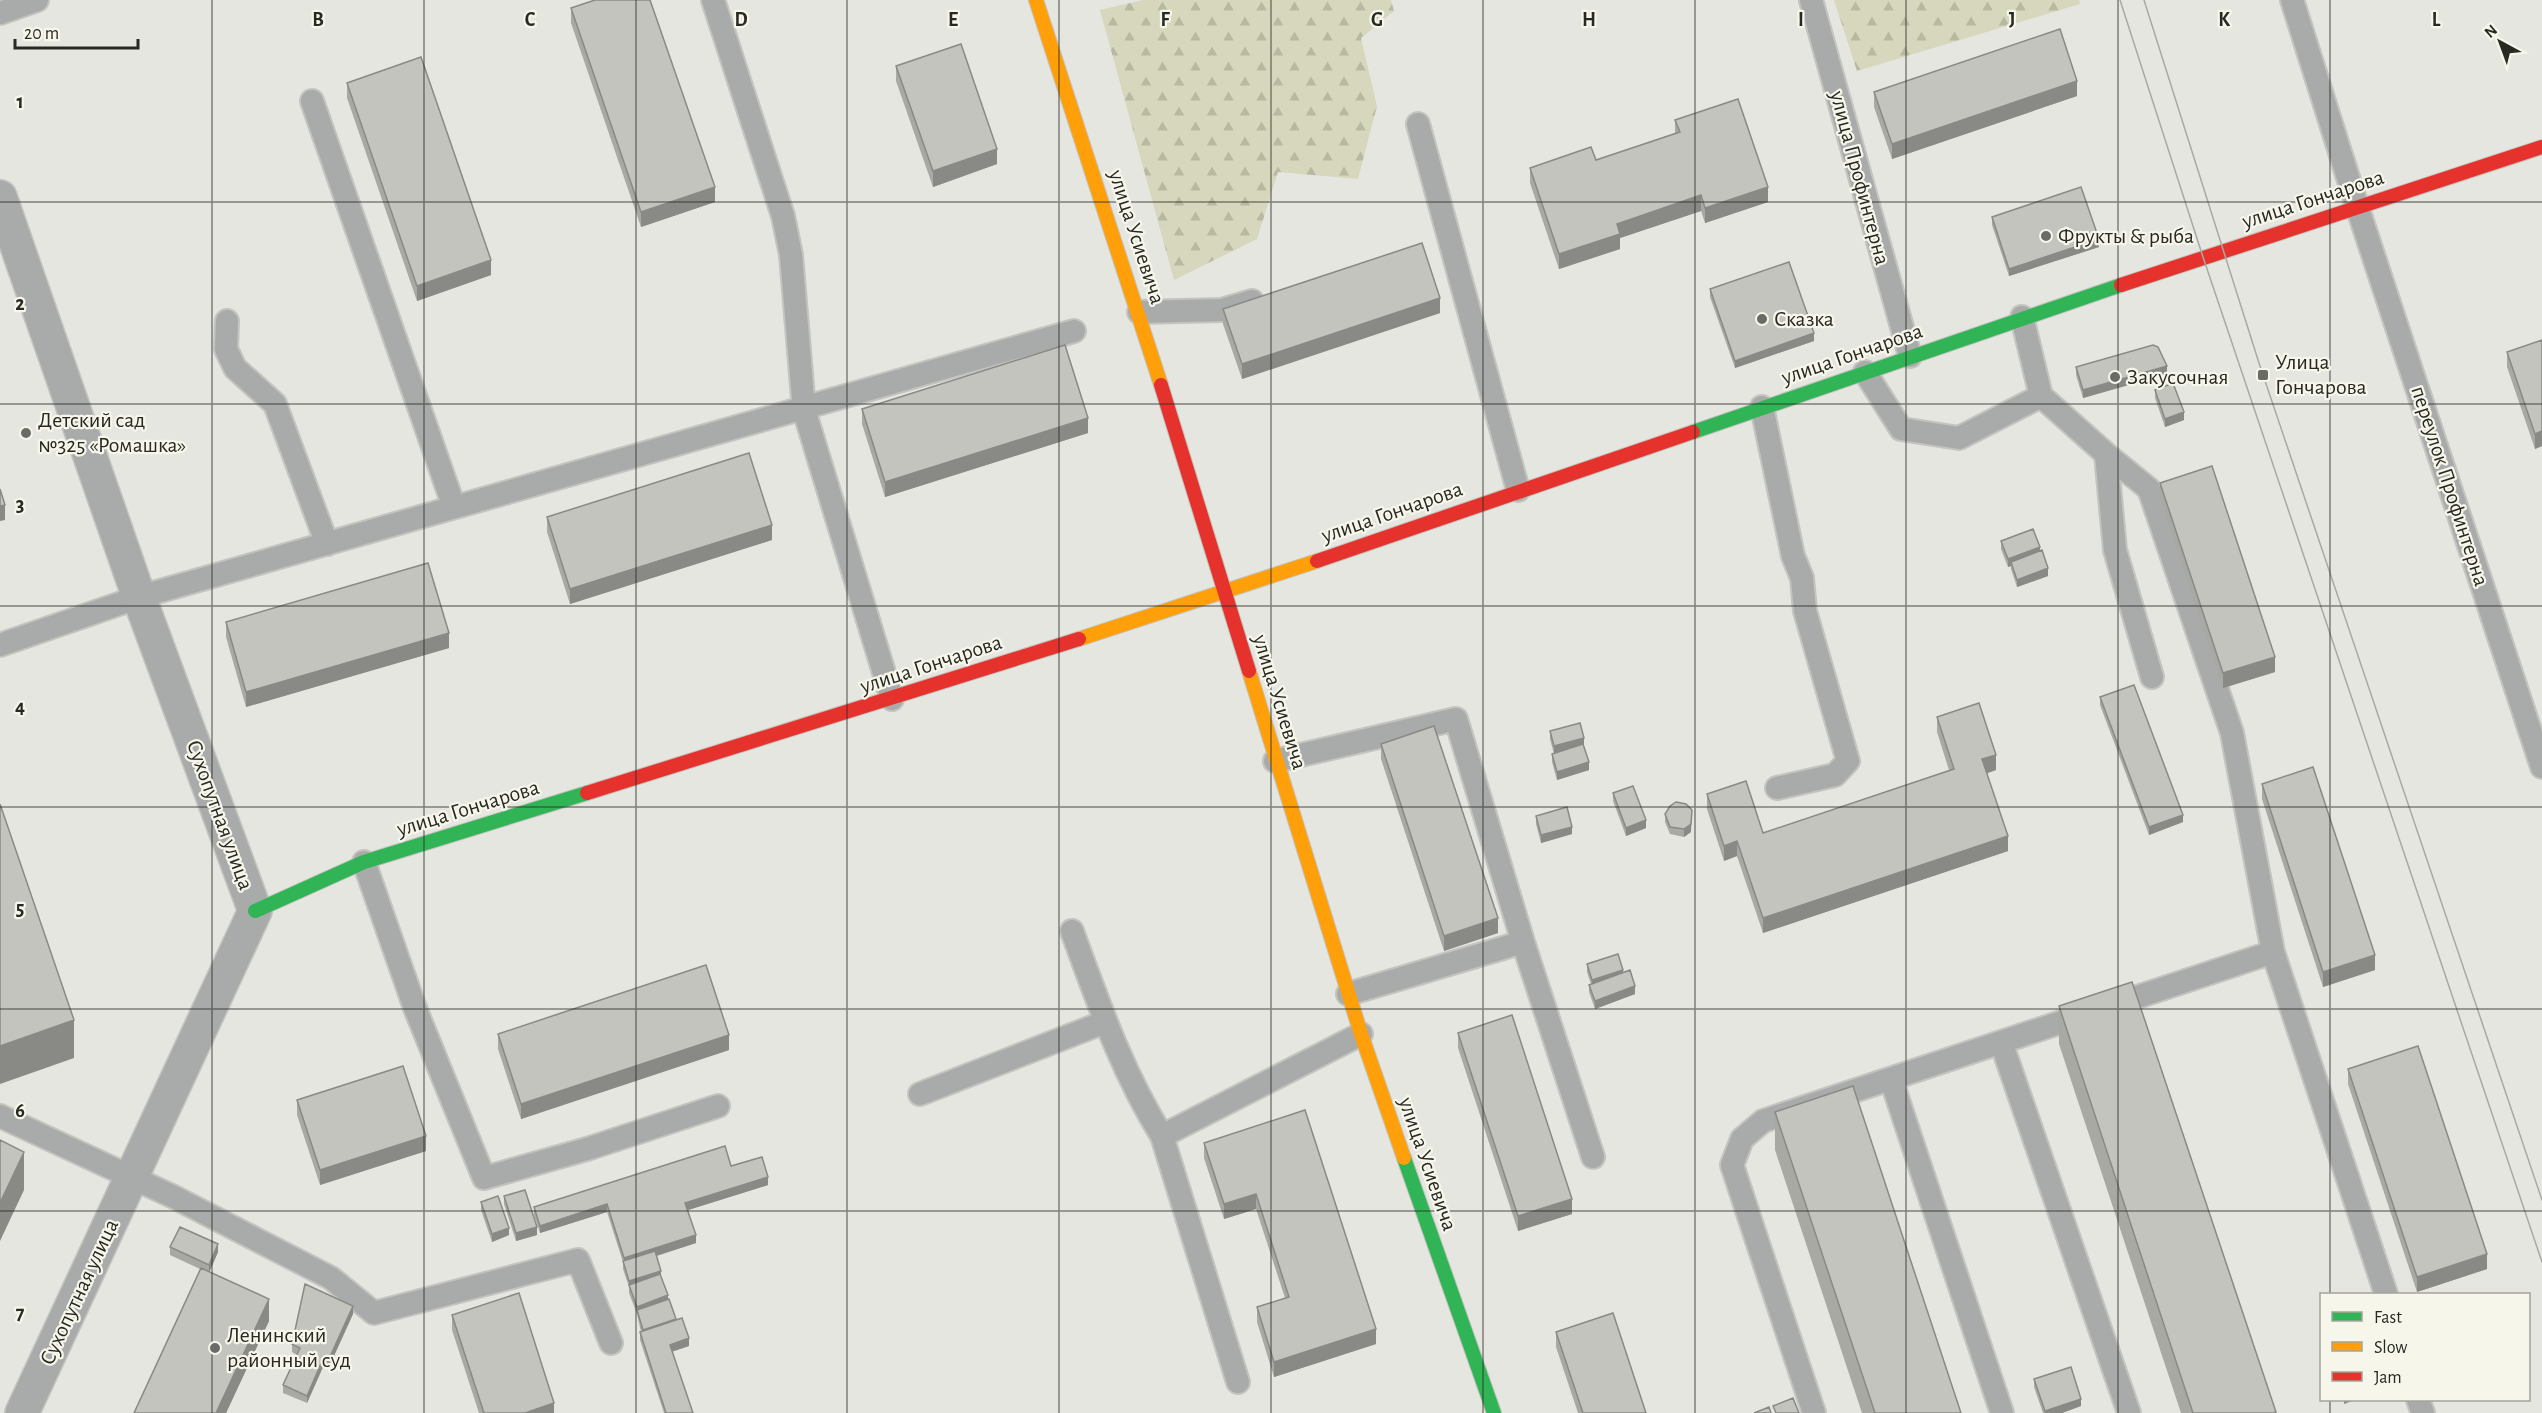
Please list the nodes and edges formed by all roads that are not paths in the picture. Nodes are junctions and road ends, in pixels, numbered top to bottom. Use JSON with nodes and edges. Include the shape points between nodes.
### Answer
{"nodes":[{"id":1,"x":37,"y":0,"type":"edge"},
{"id":2,"x":713,"y":0,"type":"edge"},
{"id":3,"x":1036,"y":0,"type":"edge"},
{"id":4,"x":1811,"y":0,"type":"edge"},
{"id":5,"x":2292,"y":0,"type":"edge"},
{"id":6,"x":0,"y":13,"type":"edge"},
{"id":7,"x":312,"y":101,"type":"dead end"},
{"id":8,"x":1418,"y":124,"type":"dead end"},
{"id":9,"x":2542,"y":147,"type":"edge"},
{"id":10,"x":0,"y":197,"type":"edge"},
{"id":11,"x":2357,"y":206,"type":"junction"},
{"id":12,"x":1277,"y":294,"type":"edge"},
{"id":13,"x":1139,"y":312,"type":"junction"},
{"id":14,"x":2022,"y":317,"type":"junction"},
{"id":15,"x":227,"y":321,"type":"dead end"},
{"id":16,"x":1074,"y":331,"type":"dead end"},
{"id":17,"x":1910,"y":357,"type":"junction"},
{"id":18,"x":1865,"y":372,"type":"junction"},
{"id":19,"x":2041,"y":396,"type":"junction"},
{"id":20,"x":1761,"y":407,"type":"junction"},
{"id":21,"x":804,"y":410,"type":"junction"},
{"id":22,"x":2106,"y":454,"type":"junction"},
{"id":23,"x":1518,"y":490,"type":"junction"},
{"id":24,"x":454,"y":507,"type":"junction"},
{"id":25,"x":327,"y":544,"type":"junction"},
{"id":26,"x":1226,"y":592,"type":"junction"},
{"id":27,"x":139,"y":597,"type":"junction"},
{"id":28,"x":0,"y":645,"type":"edge"},
{"id":29,"x":2152,"y":677,"type":"dead end"},
{"id":30,"x":892,"y":699,"type":"junction"},
{"id":31,"x":1275,"y":761,"type":"junction"},
{"id":32,"x":2542,"y":767,"type":"edge"},
{"id":33,"x":1777,"y":788,"type":"dead end"},
{"id":34,"x":364,"y":862,"type":"junction"},
{"id":35,"x":255,"y":911,"type":"junction"},
{"id":36,"x":1072,"y":931,"type":"dead end"},
{"id":37,"x":1524,"y":942,"type":"junction"},
{"id":38,"x":2273,"y":952,"type":"junction"},
{"id":39,"x":1348,"y":994,"type":"junction"},
{"id":40,"x":1105,"y":1022,"type":"junction"},
{"id":41,"x":1360,"y":1034,"type":"junction"},
{"id":42,"x":2001,"y":1042,"type":"junction"},
{"id":43,"x":1891,"y":1080,"type":"junction"},
{"id":44,"x":920,"y":1094,"type":"dead end"},
{"id":45,"x":718,"y":1106,"type":"dead end"},
{"id":46,"x":0,"y":1116,"type":"edge"},
{"id":47,"x":1162,"y":1136,"type":"junction"},
{"id":48,"x":1593,"y":1157,"type":"dead end"},
{"id":49,"x":133,"y":1178,"type":"junction"},
{"id":50,"x":2386,"y":1293,"type":"edge"},
{"id":51,"x":611,"y":1343,"type":"dead end"},
{"id":52,"x":1238,"y":1382,"type":"dead end"},
{"id":53,"x":22,"y":1413,"type":"edge"},
{"id":54,"x":1494,"y":1413,"type":"edge"},
{"id":55,"x":1814,"y":1413,"type":"edge"},
{"id":56,"x":2002,"y":1413,"type":"edge"},
{"id":57,"x":2129,"y":1413,"type":"edge"}],
"edges":[{"from":1,"to":6,"type":"lane"},
{"from":2,"to":21,"type":"lane","via":[[783,216],[791,255]]},
{"from":3,"to":13,"type":"street","name":"улица Усиевича"},
{"from":4,"to":17,"type":"lane","name":"улица Профинтерна"},
{"from":5,"to":11,"type":"lane","name":"переулок Профинтерна"},
{"from":7,"to":24,"type":"lane"},
{"from":8,"to":23,"type":"lane"},
{"from":9,"to":11,"type":"street","name":"улица Гончарова"},
{"from":10,"to":27,"type":"street","name":"Сухопутная улица"},
{"from":11,"to":14,"type":"street","name":"улица Гончарова"},
{"from":11,"to":32,"type":"lane","name":"переулок Профинтерна"},
{"from":12,"to":13,"type":"lane","via":[[1222,310]]},
{"from":13,"to":26,"type":"street","name":"улица Усиевича"},
{"from":14,"to":17,"type":"street","name":"улица Гончарова"},
{"from":14,"to":19,"type":"lane"},
{"from":15,"to":25,"type":"lane","via":[[226,349],[235,368],[275,404]]},
{"from":16,"to":21,"type":"lane"},
{"from":17,"to":18,"type":"street","name":"улица Гончарова"},
{"from":18,"to":19,"type":"lane","via":[[1901,429],[1959,438]]},
{"from":18,"to":20,"type":"street","name":"улица Гончарова"},
{"from":19,"to":22,"type":"lane"},
{"from":20,"to":23,"type":"street","name":"улица Гончарова"},
{"from":20,"to":33,"type":"lane","via":[[1793,556],[1802,578],[1805,611],[1848,760],[1835,775]]},
{"from":21,"to":24,"type":"lane"},
{"from":21,"to":30,"type":"lane"},
{"from":22,"to":29,"type":"lane","via":[[2115,550]]},
{"from":22,"to":38,"type":"lane","via":[[2149,489],[2232,733]]},
{"from":23,"to":26,"type":"street","name":"улица Гончарова"},
{"from":24,"to":25,"type":"lane"},
{"from":25,"to":27,"type":"lane"},
{"from":26,"to":30,"type":"street","name":"улица Гончарова"},
{"from":26,"to":31,"type":"street","name":"улица Усиевича"},
{"from":27,"to":28,"type":"lane"},
{"from":27,"to":35,"type":"street","name":"Сухопутная улица"},
{"from":30,"to":34,"type":"street","name":"улица Гончарова"},
{"from":31,"to":37,"type":"lane","via":[[1456,719]]},
{"from":31,"to":39,"type":"street","name":"улица Усиевича"},
{"from":34,"to":35,"type":"street","name":"улица Гончарова"},
{"from":34,"to":45,"type":"lane","via":[[415,1008],[484,1178]]},
{"from":35,"to":49,"type":"street","name":"Сухопутная улица"},
{"from":36,"to":40,"type":"lane"},
{"from":37,"to":39,"type":"lane"},
{"from":37,"to":48,"type":"lane"},
{"from":38,"to":42,"type":"lane"},
{"from":38,"to":50,"type":"lane"},
{"from":39,"to":41,"type":"street","name":"улица Усиевича"},
{"from":40,"to":44,"type":"lane"},
{"from":40,"to":47,"type":"lane","via":[[1136,1094]]},
{"from":41,"to":47,"type":"lane"},
{"from":41,"to":54,"type":"street","name":"улица Усиевича"},
{"from":42,"to":43,"type":"lane"},
{"from":42,"to":57,"type":"lane"},
{"from":43,"to":55,"type":"lane","via":[[1763,1121],[1742,1139],[1732,1165]]},
{"from":43,"to":56,"type":"lane"},
{"from":46,"to":49,"type":"lane"},
{"from":47,"to":52,"type":"lane"},
{"from":49,"to":51,"type":"lane","via":[[331,1278],[374,1313],[578,1260]]},
{"from":49,"to":53,"type":"street","name":"Сухопутная улица"}]}
